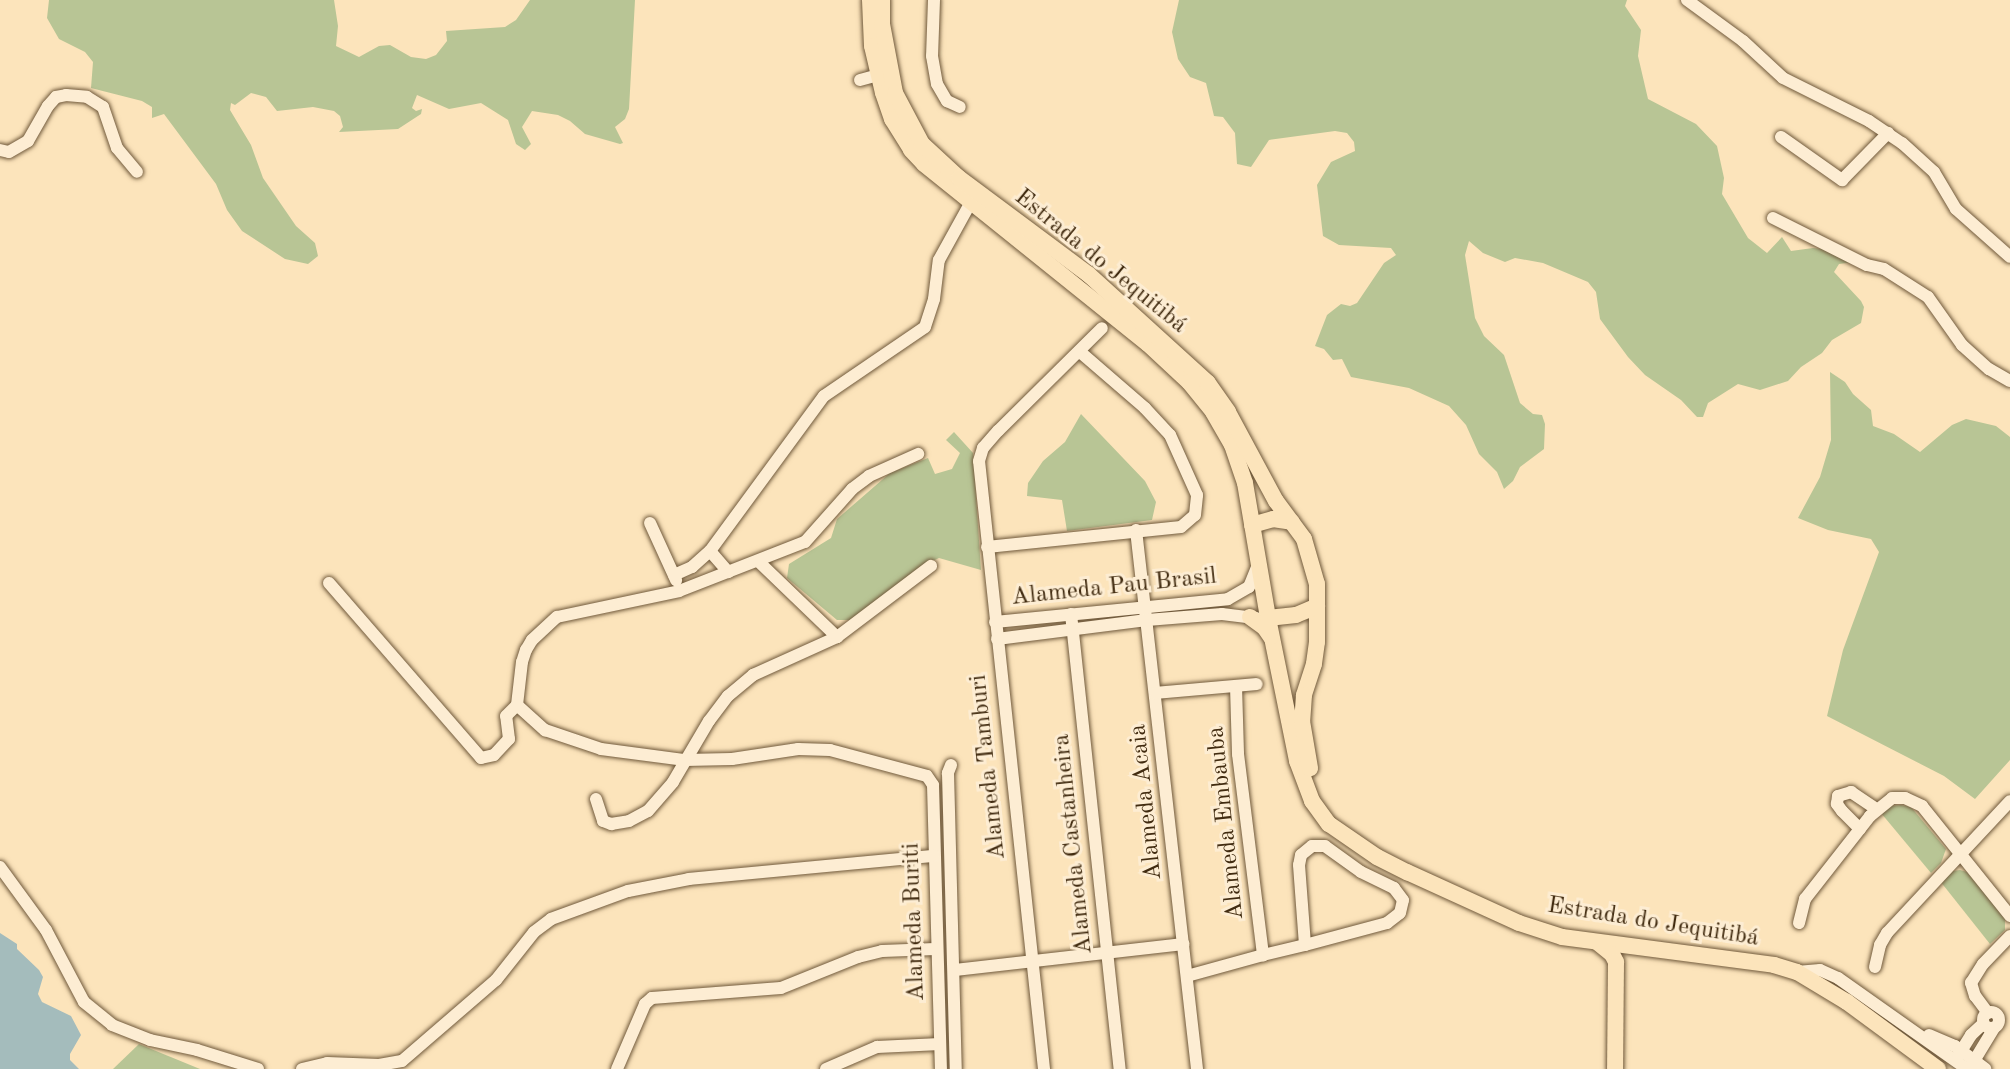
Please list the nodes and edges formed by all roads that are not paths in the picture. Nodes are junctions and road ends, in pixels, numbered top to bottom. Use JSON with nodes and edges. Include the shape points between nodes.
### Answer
{"nodes":[{"id":1,"x":870,"y":0,"type":"edge"},
{"id":2,"x":882,"y":0,"type":"edge"},
{"id":3,"x":933,"y":0,"type":"edge"},
{"id":4,"x":1687,"y":0,"type":"edge"},
{"id":5,"x":878,"y":75,"type":"junction"},
{"id":6,"x":860,"y":80,"type":"dead end"},
{"id":7,"x":960,"y":107,"type":"dead end"},
{"id":8,"x":1888,"y":133,"type":"junction"},
{"id":9,"x":1781,"y":137,"type":"dead end"},
{"id":10,"x":0,"y":150,"type":"edge"},
{"id":11,"x":137,"y":172,"type":"dead end"},
{"id":12,"x":971,"y":202,"type":"junction"},
{"id":13,"x":1773,"y":218,"type":"dead end"},
{"id":14,"x":2010,"y":257,"type":"edge"},
{"id":15,"x":1102,"y":328,"type":"dead end"},
{"id":16,"x":1079,"y":351,"type":"junction"},
{"id":17,"x":2010,"y":381,"type":"edge"},
{"id":18,"x":918,"y":454,"type":"dead end"},
{"id":19,"x":1292,"y":522,"type":"junction"},
{"id":20,"x":650,"y":523,"type":"dead end"},
{"id":21,"x":1252,"y":525,"type":"junction"},
{"id":22,"x":1136,"y":530,"type":"junction"},
{"id":23,"x":987,"y":547,"type":"junction"},
{"id":24,"x":710,"y":551,"type":"junction"},
{"id":25,"x":758,"y":561,"type":"junction"},
{"id":26,"x":1259,"y":562,"type":"junction"},
{"id":27,"x":931,"y":566,"type":"dead end"},
{"id":28,"x":728,"y":572,"type":"junction"},
{"id":29,"x":674,"y":575,"type":"junction"},
{"id":30,"x":329,"y":583,"type":"dead end"},
{"id":31,"x":680,"y":592,"type":"junction"},
{"id":32,"x":1228,"y":599,"type":"junction"},
{"id":33,"x":1317,"y":606,"type":"junction"},
{"id":34,"x":1071,"y":614,"type":"junction"},
{"id":35,"x":1147,"y":614,"type":"junction"},
{"id":36,"x":1228,"y":614,"type":"junction"},
{"id":37,"x":1250,"y":617,"type":"junction"},
{"id":38,"x":1268,"y":618,"type":"junction"},
{"id":39,"x":995,"y":622,"type":"junction"},
{"id":40,"x":1072,"y":629,"type":"junction"},
{"id":41,"x":837,"y":637,"type":"junction"},
{"id":42,"x":997,"y":639,"type":"junction"},
{"id":43,"x":1275,"y":645,"type":"junction"},
{"id":44,"x":1257,"y":684,"type":"dead end"},
{"id":45,"x":1236,"y":686,"type":"junction"},
{"id":46,"x":1155,"y":693,"type":"junction"},
{"id":47,"x":517,"y":705,"type":"junction"},
{"id":48,"x":685,"y":760,"type":"junction"},
{"id":49,"x":951,"y":765,"type":"dead end"},
{"id":50,"x":596,"y":799,"type":"dead end"},
{"id":51,"x":2010,"y":801,"type":"edge"},
{"id":52,"x":1876,"y":809,"type":"junction"},
{"id":53,"x":1860,"y":829,"type":"junction"},
{"id":54,"x":1350,"y":838,"type":"junction"},
{"id":55,"x":1961,"y":853,"type":"junction"},
{"id":56,"x":934,"y":856,"type":"junction"},
{"id":57,"x":0,"y":867,"type":"edge"},
{"id":58,"x":2010,"y":916,"type":"edge"},
{"id":59,"x":1799,"y":923,"type":"dead end"},
{"id":60,"x":2010,"y":936,"type":"edge"},
{"id":61,"x":1597,"y":942,"type":"junction"},
{"id":62,"x":1184,"y":944,"type":"junction"},
{"id":63,"x":1305,"y":945,"type":"junction"},
{"id":64,"x":1651,"y":948,"type":"junction"},
{"id":65,"x":935,"y":949,"type":"junction"},
{"id":66,"x":1107,"y":953,"type":"junction"},
{"id":67,"x":1263,"y":955,"type":"junction"},
{"id":68,"x":1032,"y":961,"type":"junction"},
{"id":69,"x":1875,"y":967,"type":"dead end"},
{"id":70,"x":955,"y":970,"type":"junction"},
{"id":71,"x":1797,"y":972,"type":"junction"},
{"id":72,"x":1187,"y":976,"type":"junction"},
{"id":73,"x":1617,"y":976,"type":"junction"},
{"id":74,"x":1995,"y":1022,"type":"edge"},
{"id":75,"x":940,"y":1044,"type":"junction"},
{"id":76,"x":860,"y":1055,"type":"junction"},
{"id":77,"x":1958,"y":1055,"type":"junction"},
{"id":78,"x":1974,"y":1067,"type":"edge"},
{"id":79,"x":258,"y":1069,"type":"edge"},
{"id":80,"x":302,"y":1069,"type":"edge"},
{"id":81,"x":617,"y":1069,"type":"edge"},
{"id":82,"x":827,"y":1069,"type":"edge"},
{"id":83,"x":861,"y":1069,"type":"edge"},
{"id":84,"x":941,"y":1069,"type":"edge"},
{"id":85,"x":956,"y":1069,"type":"edge"},
{"id":86,"x":1044,"y":1069,"type":"edge"},
{"id":87,"x":1120,"y":1069,"type":"edge"},
{"id":88,"x":1197,"y":1069,"type":"edge"},
{"id":89,"x":1615,"y":1069,"type":"edge"},
{"id":90,"x":1938,"y":1069,"type":"edge"}],
"edges":[{"from":1,"to":5,"type":"main road","name":"Estrada do Jequitibá"},
{"from":2,"to":19,"type":"main road","name":"Estrada do Jequitibá","via":[[895,93],[922,144],[959,178],[1088,274],[1199,374],[1228,412],[1259,473]]},
{"from":3,"to":7,"type":"street","via":[[932,56],[937,84],[947,101]]},
{"from":4,"to":8,"type":"street","via":[[1783,78]]},
{"from":5,"to":6,"type":"street"},
{"from":5,"to":12,"type":"main road","name":"Estrada do Jequitibá","via":[[892,119],[911,150]]},
{"from":8,"to":9,"type":"street","via":[[1842,180]]},
{"from":8,"to":14,"type":"street","via":[[1934,172],[1956,209]]},
{"from":10,"to":11,"type":"street","via":[[9,152],[28,141],[56,97],[87,97],[103,107],[117,148]]},
{"from":12,"to":21,"type":"main road","name":"Estrada do Jequitibá","via":[[1075,283],[1189,382],[1232,445]]},
{"from":12,"to":24,"type":"street","via":[[939,260],[925,327],[824,396]]},
{"from":13,"to":17,"type":"street","via":[[1884,269],[1928,297],[1962,345]]},
{"from":15,"to":16,"type":"street"},
{"from":16,"to":22,"type":"street","via":[[1170,435],[1196,495],[1197,510],[1187,523]]},
{"from":16,"to":23,"type":"street","name":"Alameda Tamburi","via":[[983,449],[979,461]]},
{"from":18,"to":25,"type":"street","via":[[869,476],[852,489],[805,542]]},
{"from":19,"to":21,"type":"main road","via":[[1273,519]]},
{"from":19,"to":33,"type":"main road","name":"Estrada do Jequitibá","via":[[1312,560]]},
{"from":20,"to":29,"type":"street"},
{"from":21,"to":26,"type":"main road","name":"Estrada do Jequitibá"},
{"from":22,"to":23,"type":"street"},
{"from":22,"to":35,"type":"street","name":"Alameda Acaia"},
{"from":23,"to":39,"type":"street","name":"Alameda Tamburi"},
{"from":24,"to":28,"type":"street"},
{"from":24,"to":29,"type":"street"},
{"from":25,"to":28,"type":"street"},
{"from":25,"to":41,"type":"street"},
{"from":26,"to":32,"type":"street","name":"Alameda Pau Brasil","via":[[1249,587]]},
{"from":26,"to":38,"type":"main road","name":"Estrada do Jequitibá"},
{"from":27,"to":41,"type":"street"},
{"from":28,"to":31,"type":"street"},
{"from":29,"to":31,"type":"street"},
{"from":30,"to":47,"type":"street","via":[[481,758],[494,755],[506,743],[506,716]]},
{"from":31,"to":47,"type":"street","via":[[557,617],[526,650]]},
{"from":32,"to":35,"type":"street","name":"Alameda Pau Brasil"},
{"from":32,"to":36,"type":"street"},
{"from":33,"to":38,"type":"main road","via":[[1296,615]]},
{"from":33,"to":54,"type":"main road","name":"Estrada do Jequitibá","via":[[1314,664],[1303,708],[1304,739],[1323,800]]},
{"from":34,"to":35,"type":"street","name":"Alameda Pau Brasil"},
{"from":34,"to":39,"type":"street","name":"Alameda Pau Brasil"},
{"from":34,"to":40,"type":"street","name":"Alameda Castanheira"},
{"from":35,"to":36,"type":"street","name":"Alameda Pau Brasil"},
{"from":35,"to":40,"type":"street","name":"Alameda Pau Brasil"},
{"from":35,"to":46,"type":"street","name":"Alameda Acaia"},
{"from":36,"to":37,"type":"street","name":"Alameda Pau Brasil"},
{"from":37,"to":38,"type":"street","name":"Alameda Pau Brasil"},
{"from":37,"to":43,"type":"main road","via":[[1264,627]]},
{"from":38,"to":43,"type":"main road","name":"Estrada do Jequitibá"},
{"from":39,"to":42,"type":"street","name":"Alameda Tamburi"},
{"from":40,"to":42,"type":"street","name":"Alameda Pau Brasil"},
{"from":40,"to":66,"type":"street","name":"Alameda Castanheira"},
{"from":41,"to":48,"type":"street","via":[[753,675],[728,696]]},
{"from":42,"to":68,"type":"street","name":"Alameda Tamburi"},
{"from":43,"to":54,"type":"main road","name":"Estrada do Jequitibá","via":[[1297,761],[1312,801],[1329,824]]},
{"from":44,"to":45,"type":"street"},
{"from":45,"to":46,"type":"street"},
{"from":45,"to":67,"type":"street","name":"Alameda Embauba","via":[[1238,754]]},
{"from":46,"to":62,"type":"street","name":"Alameda Acaia"},
{"from":47,"to":48,"type":"street","via":[[545,730],[577,743]]},
{"from":48,"to":50,"type":"street","via":[[663,796],[629,821],[603,821]]},
{"from":48,"to":56,"type":"street","name":"Alameda Buriti","via":[[830,750],[927,776],[933,785]]},
{"from":49,"to":70,"type":"street"},
{"from":51,"to":55,"type":"street"},
{"from":52,"to":53,"type":"street"},
{"from":52,"to":53,"type":"street","via":[[1852,792],[1839,796],[1837,804]]},
{"from":52,"to":55,"type":"street","via":[[1892,798],[1914,801]]},
{"from":53,"to":59,"type":"street","via":[[1805,899]]},
{"from":54,"to":61,"type":"main road","name":"Estrada do Jequitibá","via":[[1397,867],[1519,923]]},
{"from":55,"to":58,"type":"street"},
{"from":55,"to":69,"type":"street","via":[[1887,933]]},
{"from":56,"to":65,"type":"street","name":"Alameda Buriti"},
{"from":56,"to":80,"type":"street","via":[[689,879],[641,888],[551,919],[534,932],[496,980],[402,1060],[379,1065],[327,1063]]},
{"from":57,"to":79,"type":"street","via":[[46,930],[84,1002],[112,1025]]},
{"from":60,"to":74,"type":"street","via":[[1970,983]]},
{"from":61,"to":64,"type":"main road","name":"Estrada do Jequitibá"},
{"from":61,"to":73,"type":"main road","via":[[1614,958]]},
{"from":62,"to":66,"type":"street"},
{"from":62,"to":72,"type":"street","name":"Alameda Acaia"},
{"from":63,"to":63,"type":"street","via":[[1387,923],[1400,913],[1403,900],[1394,888],[1325,846],[1312,846],[1301,855],[1298,865]]},
{"from":63,"to":67,"type":"street"},
{"from":64,"to":71,"type":"main road","name":"Estrada do Jequitibá"},
{"from":64,"to":73,"type":"main road","via":[[1627,955]]},
{"from":65,"to":75,"type":"street","name":"Alameda Buriti"},
{"from":65,"to":81,"type":"street","via":[[858,957],[782,988],[652,998],[645,1004]]},
{"from":66,"to":68,"type":"street"},
{"from":66,"to":87,"type":"street","name":"Alameda Castanheira"},
{"from":67,"to":72,"type":"street"},
{"from":68,"to":70,"type":"street"},
{"from":68,"to":86,"type":"street","name":"Alameda Tamburi"},
{"from":70,"to":85,"type":"street"},
{"from":71,"to":77,"type":"street","via":[[1828,972]]},
{"from":71,"to":90,"type":"main road","name":"Estrada do Jequitibá","via":[[1847,1002]]},
{"from":72,"to":88,"type":"street","name":"Alameda Acaia"},
{"from":73,"to":89,"type":"main road"},
{"from":74,"to":77,"type":"street"},
{"from":74,"to":78,"type":"street"},
{"from":75,"to":76,"type":"street","via":[[895,1044]]},
{"from":75,"to":84,"type":"street","name":"Alameda Buriti"},
{"from":76,"to":82,"type":"street"},
{"from":76,"to":83,"type":"street"},
{"from":77,"to":78,"type":"street"}]}
